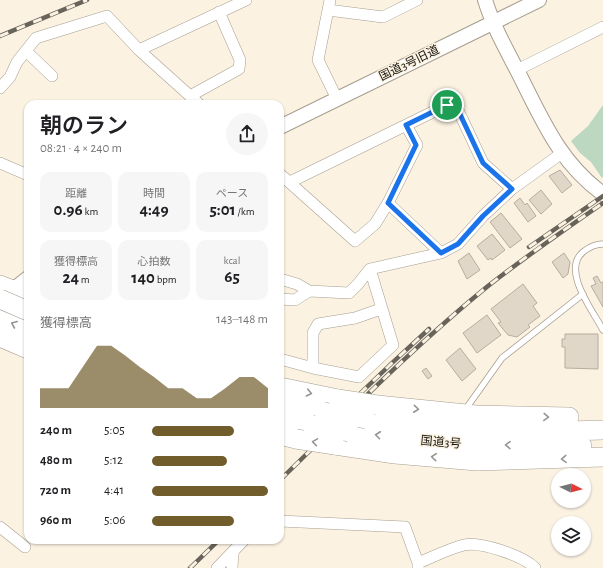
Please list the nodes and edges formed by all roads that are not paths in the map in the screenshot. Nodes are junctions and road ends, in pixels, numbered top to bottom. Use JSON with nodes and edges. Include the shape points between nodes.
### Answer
{"nodes":[{"id":1,"x":417,"y":0,"type":"edge"},
{"id":2,"x":485,"y":0,"type":"edge"},
{"id":3,"x":539,"y":0,"type":"edge"},
{"id":4,"x":242,"y":1,"type":"edge"},
{"id":5,"x":329,"y":5,"type":"edge"},
{"id":6,"x":219,"y":12,"type":"junction"},
{"id":7,"x":492,"y":23,"type":"junction"},
{"id":8,"x":603,"y":27,"type":"edge"},
{"id":9,"x":139,"y":50,"type":"junction"},
{"id":10,"x":26,"y":51,"type":"junction"},
{"id":11,"x":517,"y":70,"type":"junction"},
{"id":12,"x":52,"y":76,"type":"dead end"},
{"id":13,"x":0,"y":88,"type":"edge"},
{"id":14,"x":190,"y":96,"type":"junction"},
{"id":15,"x":337,"y":99,"type":"junction"},
{"id":16,"x":194,"y":100,"type":"edge"},
{"id":17,"x":284,"y":125,"type":"edge"},
{"id":18,"x":406,"y":125,"type":"junction"},
{"id":19,"x":562,"y":153,"type":"junction"},
{"id":20,"x":0,"y":163,"type":"edge"},
{"id":21,"x":24,"y":172,"type":"edge"},
{"id":22,"x":284,"y":177,"type":"edge"},
{"id":23,"x":290,"y":182,"type":"junction"},
{"id":24,"x":512,"y":189,"type":"junction"},
{"id":25,"x":603,"y":194,"type":"edge"},
{"id":26,"x":388,"y":203,"type":"junction"},
{"id":27,"x":603,"y":244,"type":"edge"},
{"id":28,"x":441,"y":253,"type":"junction"},
{"id":29,"x":370,"y":269,"type":"junction"},
{"id":30,"x":284,"y":280,"type":"edge"},
{"id":31,"x":24,"y":281,"type":"edge"},
{"id":32,"x":309,"y":291,"type":"junction"},
{"id":33,"x":10,"y":292,"type":"edge"},
{"id":34,"x":583,"y":294,"type":"junction"},
{"id":35,"x":284,"y":299,"type":"edge"},
{"id":36,"x":24,"y":307,"type":"edge"},
{"id":37,"x":381,"y":310,"type":"junction"},
{"id":38,"x":0,"y":318,"type":"edge"},
{"id":39,"x":24,"y":328,"type":"edge"},
{"id":40,"x":603,"y":330,"type":"edge"},
{"id":41,"x":0,"y":337,"type":"edge"},
{"id":42,"x":24,"y":347,"type":"edge"},
{"id":43,"x":284,"y":360,"type":"edge"},
{"id":44,"x":313,"y":368,"type":"junction"},
{"id":45,"x":284,"y":388,"type":"edge"},
{"id":46,"x":284,"y":405,"type":"edge"},
{"id":47,"x":372,"y":412,"type":"junction"},
{"id":48,"x":462,"y":414,"type":"junction"},
{"id":49,"x":284,"y":418,"type":"edge"},
{"id":50,"x":603,"y":418,"type":"edge"},
{"id":51,"x":318,"y":419,"type":"junction"},
{"id":52,"x":603,"y":430,"type":"edge"},
{"id":53,"x":288,"y":437,"type":"edge"},
{"id":54,"x":603,"y":446,"type":"edge"},
{"id":55,"x":603,"y":457,"type":"edge"},
{"id":56,"x":284,"y":521,"type":"edge"},
{"id":57,"x":0,"y":527,"type":"edge"},
{"id":58,"x":240,"y":544,"type":"edge"},
{"id":59,"x":25,"y":547,"type":"dead end"},
{"id":60,"x":233,"y":552,"type":"junction"},
{"id":61,"x":418,"y":566,"type":"edge"},
{"id":62,"x":217,"y":568,"type":"edge"},
{"id":63,"x":232,"y":568,"type":"edge"},
{"id":64,"x":535,"y":568,"type":"edge"}],
"edges":[{"from":1,"to":5,"type":"street","via":[[383,17]]},
{"from":2,"to":7,"type":"street"},
{"from":3,"to":7,"type":"street","name":"国道3号旧道"},
{"from":4,"to":6,"type":"street"},
{"from":5,"to":15,"type":"street","via":[[318,60]]},
{"from":6,"to":9,"type":"street"},
{"from":6,"to":14,"type":"street","via":[[240,60],[239,69]]},
{"from":7,"to":11,"type":"street"},
{"from":7,"to":15,"type":"street","name":"国道3号旧道"},
{"from":8,"to":11,"type":"street"},
{"from":9,"to":10,"type":"street","via":[[107,16],[36,38]]},
{"from":9,"to":14,"type":"street"},
{"from":10,"to":12,"type":"street"},
{"from":10,"to":13,"type":"street"},
{"from":11,"to":19,"type":"street"},
{"from":14,"to":16,"type":"street"},
{"from":15,"to":17,"type":"street","name":"国道3号旧道"},
{"from":18,"to":23,"type":"street"},
{"from":18,"to":24,"type":"street","via":[[447,105],[453,106],[458,110],[483,163]]},
{"from":18,"to":26,"type":"street","via":[[416,145]]},
{"from":19,"to":24,"type":"street"},
{"from":19,"to":25,"type":"street","via":[[577,172]]},
{"from":20,"to":21,"type":"street"},
{"from":22,"to":23,"type":"street"},
{"from":23,"to":26,"type":"street","via":[[355,241],[376,224]]},
{"from":24,"to":28,"type":"street","via":[[458,244]]},
{"from":26,"to":28,"type":"street"},
{"from":27,"to":34,"type":"lane","via":[[591,246],[577,260],[576,277]]},
{"from":28,"to":29,"type":"street"},
{"from":29,"to":32,"type":"street","via":[[349,293]]},
{"from":29,"to":37,"type":"street"},
{"from":30,"to":32,"type":"street"},
{"from":31,"to":33,"type":"street"},
{"from":32,"to":35,"type":"street","via":[[295,300]]},
{"from":33,"to":36,"type":"highway","bridge":true},
{"from":34,"to":40,"type":"lane"},
{"from":34,"to":48,"type":"lane","via":[[502,358]]},
{"from":37,"to":44,"type":"street","via":[[355,318],[318,324],[313,333]]},
{"from":37,"to":44,"type":"street","via":[[393,345],[359,377]]},
{"from":39,"to":38,"type":"highway","one_way":true},
{"from":41,"to":42,"type":"highway"},
{"from":43,"to":44,"type":"street"},
{"from":45,"to":47,"type":"highway","one_way":true,"bridge":true,"via":[[338,399]]},
{"from":46,"to":51,"type":"highway","name":"国道3号"},
{"from":47,"to":48,"type":"highway","one_way":true},
{"from":47,"to":51,"type":"highway","name":"国道3号","bridge":true},
{"from":47,"to":52,"type":"highway","name":"国道3号","via":[[429,426],[487,430]]},
{"from":48,"to":50,"type":"highway","one_way":true},
{"from":49,"to":51,"type":"highway","name":"国道3号"},
{"from":54,"to":51,"type":"highway","name":"国道3号","one_way":true,"bridge":true,"via":[[485,445],[429,441],[349,432]]},
{"from":55,"to":53,"type":"highway","one_way":true,"bridge":true,"via":[[477,461],[395,454]]},
{"from":56,"to":61,"type":"street","via":[[405,527]]},
{"from":57,"to":59,"type":"street"},
{"from":58,"to":60,"type":"street"},
{"from":60,"to":62,"type":"street"},
{"from":60,"to":63,"type":"street"},
{"from":61,"to":64,"type":"street","via":[[465,545],[485,546],[517,556]]}]}
